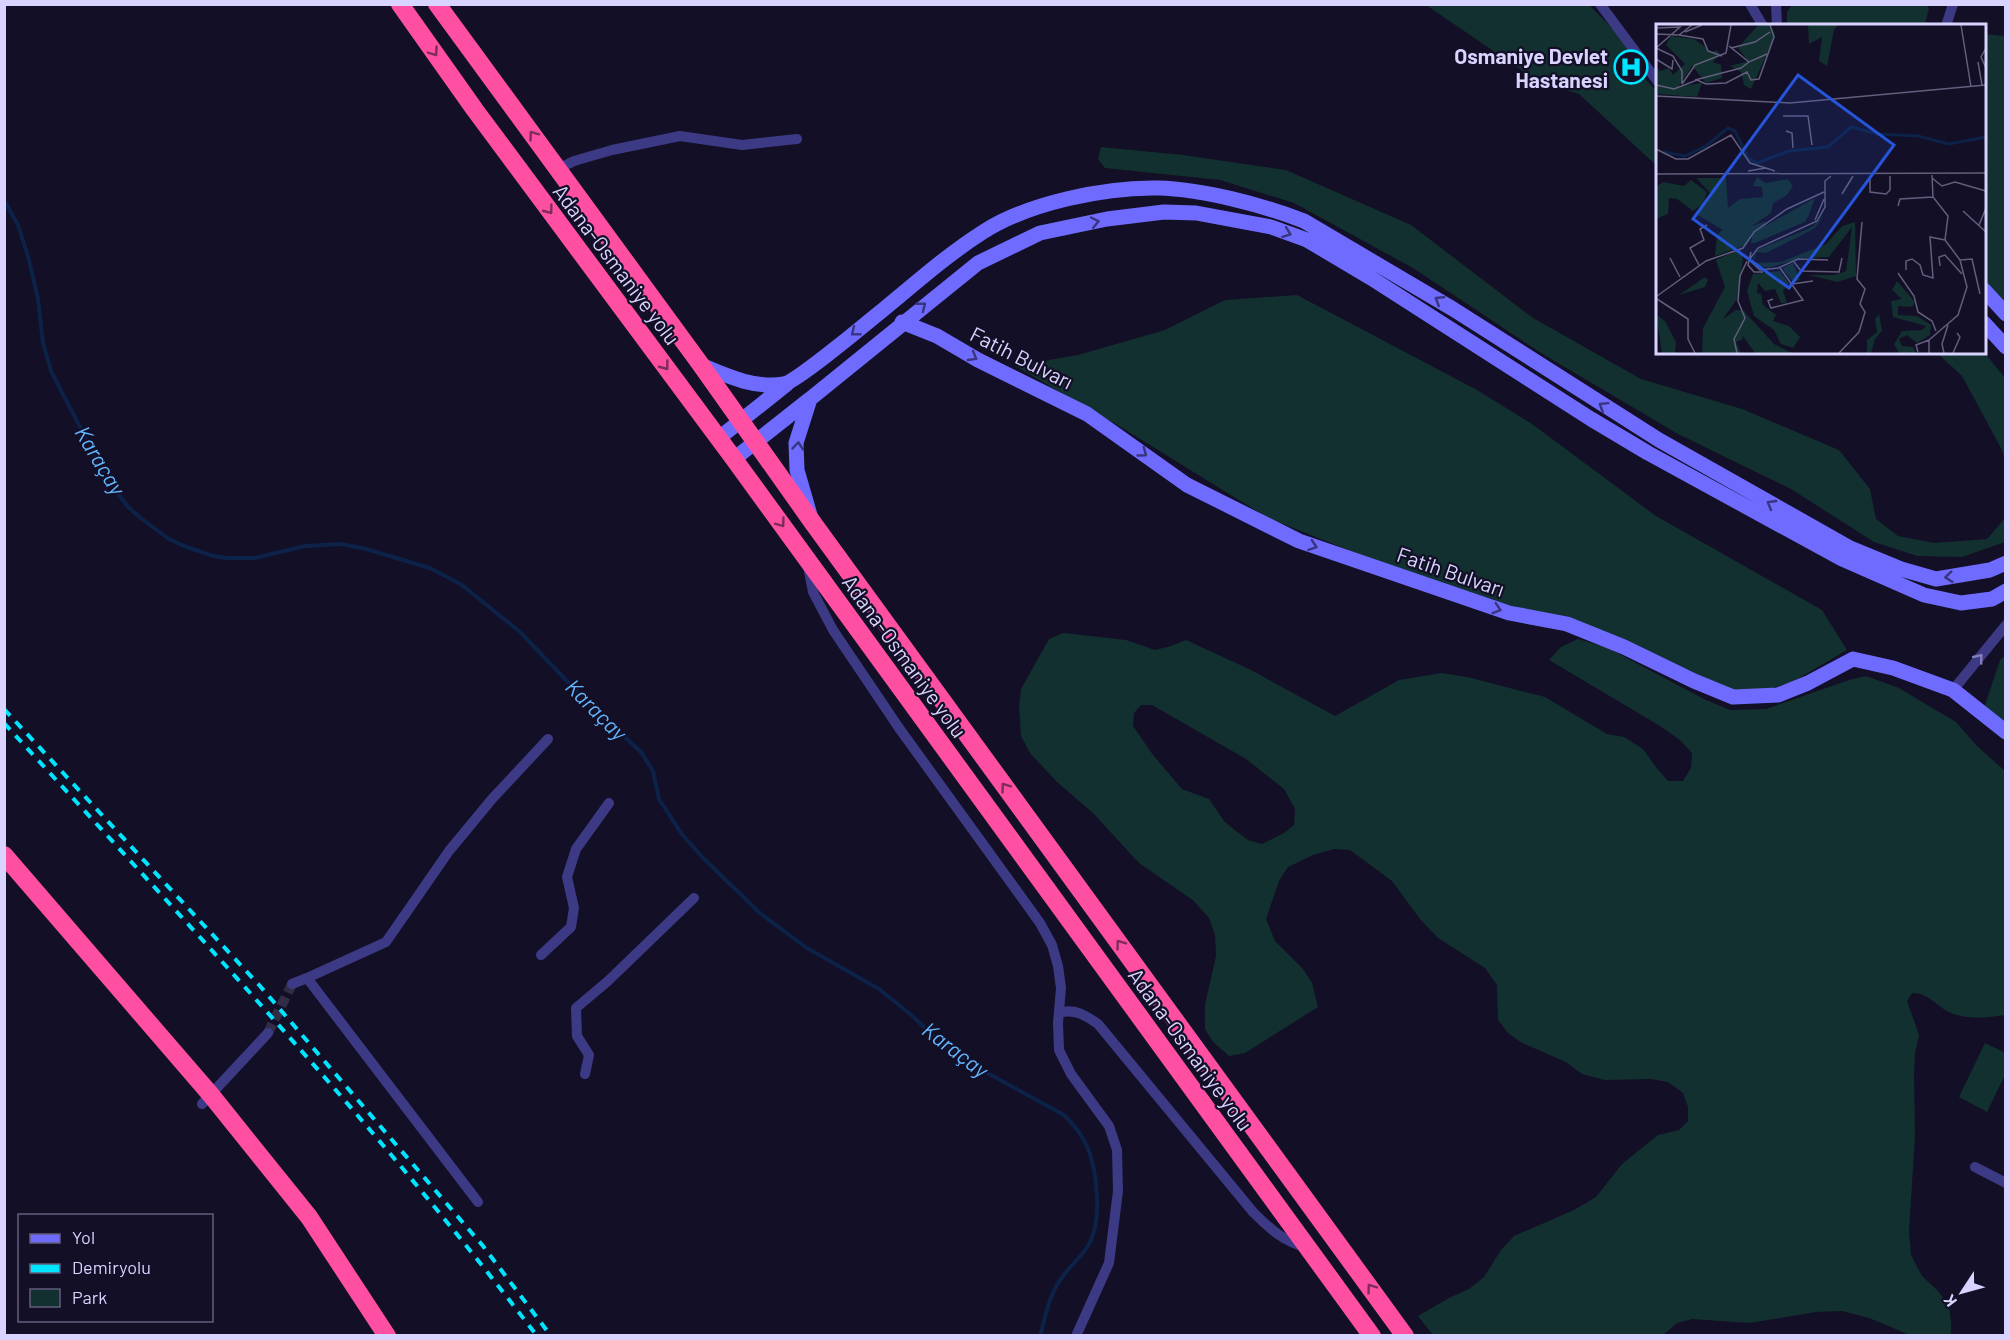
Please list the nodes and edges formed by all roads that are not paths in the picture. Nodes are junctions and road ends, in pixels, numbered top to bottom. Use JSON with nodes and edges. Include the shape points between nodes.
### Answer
{"nodes":[{"id":1,"x":400,"y":4,"type":"edge"},
{"id":2,"x":1600,"y":4,"type":"edge"},
{"id":3,"x":1750,"y":4,"type":"edge"},
{"id":4,"x":1953,"y":4,"type":"edge"},
{"id":5,"x":440,"y":5,"type":"edge"},
{"id":6,"x":1762,"y":24,"type":"edge"},
{"id":7,"x":1947,"y":24,"type":"edge"},
{"id":8,"x":1656,"y":79,"type":"edge"},
{"id":9,"x":797,"y":139,"type":"dead end"},
{"id":10,"x":558,"y":169,"type":"junction"},
{"id":11,"x":1986,"y":292,"type":"edge"},
{"id":12,"x":2006,"y":314,"type":"edge"},
{"id":13,"x":902,"y":322,"type":"junction"},
{"id":14,"x":1986,"y":325,"type":"edge"},
{"id":15,"x":2006,"y":347,"type":"edge"},
{"id":16,"x":701,"y":364,"type":"junction"},
{"id":17,"x":787,"y":384,"type":"junction"},
{"id":18,"x":810,"y":399,"type":"junction"},
{"id":19,"x":741,"y":420,"type":"junction"},
{"id":20,"x":719,"y":438,"type":"junction"},
{"id":21,"x":757,"y":441,"type":"junction"},
{"id":22,"x":734,"y":459,"type":"junction"},
{"id":23,"x":813,"y":523,"type":"junction"},
{"id":24,"x":807,"y":560,"type":"junction"},
{"id":25,"x":2006,"y":563,"type":"edge"},
{"id":26,"x":2006,"y":591,"type":"edge"},
{"id":27,"x":2006,"y":625,"type":"edge"},
{"id":28,"x":1953,"y":690,"type":"junction"},
{"id":29,"x":2006,"y":732,"type":"edge"},
{"id":30,"x":548,"y":739,"type":"dead end"},
{"id":31,"x":609,"y":804,"type":"dead end"},
{"id":32,"x":4,"y":855,"type":"edge"},
{"id":33,"x":4,"y":874,"type":"edge"},
{"id":34,"x":694,"y":898,"type":"dead end"},
{"id":35,"x":541,"y":955,"type":"dead end"},
{"id":36,"x":307,"y":978,"type":"junction"},
{"id":37,"x":292,"y":984,"type":"tunnel mouth"},
{"id":38,"x":1059,"y":1013,"type":"junction"},
{"id":39,"x":268,"y":1033,"type":"tunnel mouth"},
{"id":40,"x":585,"y":1074,"type":"dead end"},
{"id":41,"x":206,"y":1099,"type":"junction"},
{"id":42,"x":1975,"y":1167,"type":"dead end"},
{"id":43,"x":2006,"y":1183,"type":"edge"},
{"id":44,"x":478,"y":1202,"type":"dead end"},
{"id":45,"x":1309,"y":1249,"type":"junction"},
{"id":46,"x":376,"y":1335,"type":"edge"},
{"id":47,"x":387,"y":1335,"type":"edge"},
{"id":48,"x":1076,"y":1335,"type":"edge"},
{"id":49,"x":1372,"y":1335,"type":"edge"},
{"id":50,"x":1405,"y":1335,"type":"edge"}],
"edges":[{"from":1,"to":20,"type":"highway","name":"Adana-Osmaniye yolu","one_way":true},
{"from":2,"to":8,"type":"street"},
{"from":3,"to":6,"type":"street"},
{"from":4,"to":7,"type":"street"},
{"from":10,"to":5,"type":"highway","name":"Adana-Osmaniye yolu","one_way":true},
{"from":9,"to":10,"type":"street","via":[[742,145],[680,136],[584,158]]},
{"from":10,"to":16,"type":"highway","name":"Adana-Osmaniye yolu"},
{"from":11,"to":12,"type":"street"},
{"from":13,"to":18,"type":"street"},
{"from":13,"to":26,"type":"street","one_way":true,"via":[[978,263],[1040,233],[1164,212],[1196,213],[1271,227],[1307,240],[1629,442],[1842,559],[1924,595],[1961,603],[1992,599]]},
{"from":13,"to":28,"type":"street","name":"Fatih Bulvarı","one_way":true,"via":[[937,336],[1087,414],[1187,485],[1299,541],[1499,610],[1567,624],[1733,697],[1778,695],[1852,659],[1893,668]]},
{"from":14,"to":15,"type":"street"},
{"from":16,"to":17,"type":"street","via":[[736,380]]},
{"from":16,"to":19,"type":"highway","name":"Adana-Osmaniye yolu"},
{"from":17,"to":19,"type":"street"},
{"from":25,"to":17,"type":"street","one_way":true,"via":[[1990,570],[1936,579],[1850,548],[1659,440],[1313,226],[1281,212],[1206,194],[1159,188],[1119,191],[1023,211],[983,231]]},
{"from":18,"to":21,"type":"street"},
{"from":23,"to":18,"type":"street","one_way":true,"via":[[797,470],[796,442]]},
{"from":19,"to":20,"type":"street"},
{"from":19,"to":21,"type":"highway","name":"Adana-Osmaniye yolu"},
{"from":20,"to":22,"type":"highway","name":"Adana-Osmaniye yolu"},
{"from":21,"to":22,"type":"street"},
{"from":21,"to":23,"type":"highway","name":"Adana-Osmaniye yolu"},
{"from":22,"to":24,"type":"highway","name":"Adana-Osmaniye yolu","one_way":true},
{"from":50,"to":23,"type":"highway","name":"Adana-Osmaniye yolu","one_way":true},
{"from":24,"to":38,"type":"street","via":[[813,592],[833,630],[1048,938],[1058,966]]},
{"from":24,"to":45,"type":"highway","name":"Adana-Osmaniye yolu"},
{"from":28,"to":27,"type":"street","one_way":true},
{"from":28,"to":29,"type":"street","name":"Fatih Bulvarı"},
{"from":30,"to":36,"type":"street","via":[[456,843],[386,942]]},
{"from":31,"to":35,"type":"street","via":[[576,849],[567,877],[574,908],[571,927]]},
{"from":32,"to":41,"type":"highway"},
{"from":33,"to":41,"type":"highway"},
{"from":34,"to":40,"type":"street","via":[[576,1008],[577,1036],[590,1055]]},
{"from":36,"to":37,"type":"street"},
{"from":36,"to":44,"type":"street"},
{"from":38,"to":45,"type":"street","via":[[1085,1015],[1098,1024],[1253,1212],[1289,1243]]},
{"from":38,"to":48,"type":"street","via":[[1059,1050],[1071,1074],[1109,1126],[1118,1150],[1118,1191],[1109,1263]]},
{"from":39,"to":41,"type":"street"},
{"from":41,"to":46,"type":"highway","via":[[300,1220]]},
{"from":41,"to":47,"type":"highway","via":[[309,1218]]},
{"from":42,"to":43,"type":"street"},
{"from":45,"to":49,"type":"highway","name":"Adana-Osmaniye yolu"}]}
